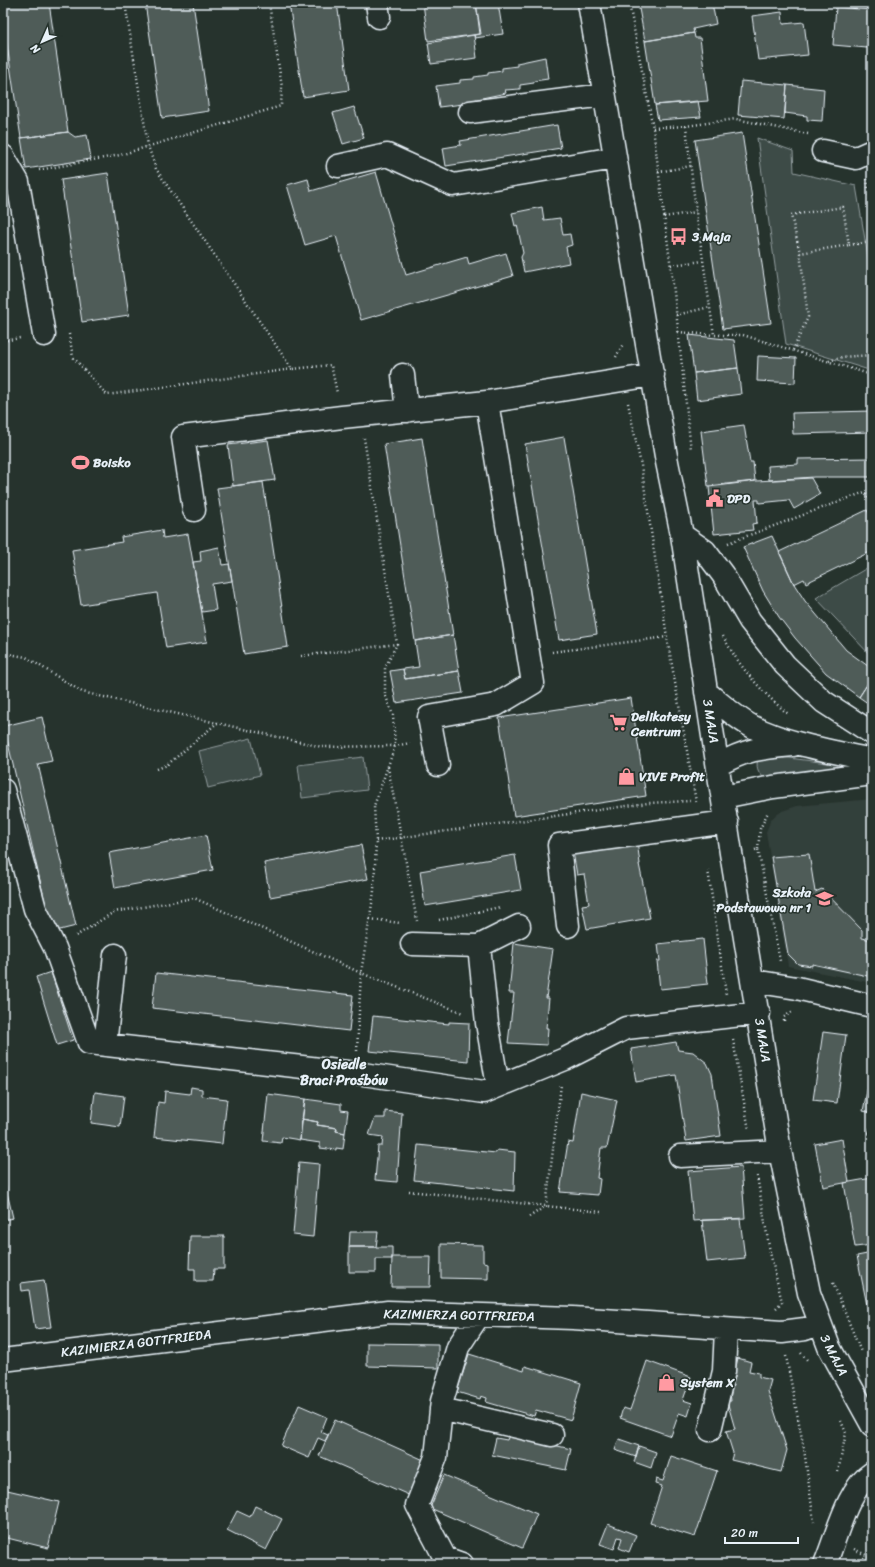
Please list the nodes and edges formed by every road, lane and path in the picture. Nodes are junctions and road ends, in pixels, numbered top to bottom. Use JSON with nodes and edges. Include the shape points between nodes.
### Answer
{"nodes":[{"id":1,"x":125,"y":3,"type":"edge"},
{"id":2,"x":269,"y":3,"type":"edge"},
{"id":3,"x":589,"y":3,"type":"edge"},
{"id":4,"x":629,"y":3,"type":"edge"},
{"id":5,"x":604,"y":94,"type":"junction"},
{"id":6,"x":470,"y":112,"type":"dead end"},
{"id":7,"x":3,"y":124,"type":"edge"},
{"id":8,"x":686,"y":126,"type":"junction"},
{"id":9,"x":653,"y":128,"type":"junction"},
{"id":10,"x":148,"y":146,"type":"junction"},
{"id":11,"x":5,"y":148,"type":"edge"},
{"id":12,"x":823,"y":151,"type":"joint"},
{"id":13,"x":868,"y":153,"type":"edge"},
{"id":14,"x":615,"y":158,"type":"junction"},
{"id":15,"x":338,"y":166,"type":"dead end"},
{"id":16,"x":691,"y":166,"type":"junction"},
{"id":17,"x":31,"y":171,"type":"dead end"},
{"id":18,"x":658,"y":172,"type":"junction"},
{"id":19,"x":696,"y":212,"type":"junction"},
{"id":20,"x":872,"y":216,"type":"edge"},
{"id":21,"x":664,"y":217,"type":"junction"},
{"id":22,"x":872,"y":242,"type":"edge"},
{"id":23,"x":849,"y":245,"type":"junction"},
{"id":24,"x":800,"y":252,"type":"junction"},
{"id":25,"x":703,"y":261,"type":"junction"},
{"id":26,"x":671,"y":265,"type":"junction"},
{"id":27,"x":710,"y":307,"type":"junction"},
{"id":28,"x":676,"y":315,"type":"junction"},
{"id":29,"x":68,"y":329,"type":"dead end"},
{"id":30,"x":678,"y":332,"type":"junction"},
{"id":31,"x":44,"y":335,"type":"dead end"},
{"id":32,"x":714,"y":335,"type":"junction"},
{"id":33,"x":793,"y":350,"type":"junction"},
{"id":34,"x":872,"y":355,"type":"edge"},
{"id":35,"x":829,"y":361,"type":"junction"},
{"id":36,"x":292,"y":369,"type":"junction"},
{"id":37,"x":403,"y":375,"type":"dead end"},
{"id":38,"x":653,"y":375,"type":"junction"},
{"id":39,"x":872,"y":375,"type":"edge"},
{"id":40,"x":487,"y":402,"type":"junction"},
{"id":41,"x":407,"y":411,"type":"junction"},
{"id":42,"x":342,"y":417,"type":"junction"},
{"id":43,"x":363,"y":433,"type":"dead end"},
{"id":44,"x":691,"y":451,"type":"dead end"},
{"id":45,"x":872,"y":505,"type":"edge"},
{"id":46,"x":194,"y":510,"type":"dead end"},
{"id":47,"x":682,"y":535,"type":"junction"},
{"id":48,"x":705,"y":551,"type":"junction"},
{"id":49,"x":723,"y":636,"type":"dead end"},
{"id":50,"x":666,"y":637,"type":"dead end"},
{"id":51,"x":397,"y":644,"type":"junction"},
{"id":52,"x":544,"y":653,"type":"dead end"},
{"id":53,"x":3,"y":654,"type":"edge"},
{"id":54,"x":302,"y":656,"type":"dead end"},
{"id":55,"x":706,"y":692,"type":"junction"},
{"id":56,"x":790,"y":716,"type":"dead end"},
{"id":57,"x":218,"y":723,"type":"junction"},
{"id":58,"x":872,"y":733,"type":"edge"},
{"id":59,"x":434,"y":738,"type":"junction"},
{"id":60,"x":800,"y":745,"type":"junction"},
{"id":61,"x":395,"y":746,"type":"junction"},
{"id":62,"x":872,"y":760,"type":"edge"},
{"id":63,"x":438,"y":765,"type":"dead end"},
{"id":64,"x":718,"y":765,"type":"junction"},
{"id":65,"x":388,"y":767,"type":"junction"},
{"id":66,"x":157,"y":769,"type":"dead end"},
{"id":67,"x":872,"y":774,"type":"edge"},
{"id":68,"x":3,"y":790,"type":"edge"},
{"id":69,"x":723,"y":797,"type":"junction"},
{"id":70,"x":696,"y":801,"type":"dead end"},
{"id":71,"x":727,"y":822,"type":"junction"},
{"id":72,"x":402,"y":838,"type":"junction"},
{"id":73,"x":376,"y":841,"type":"junction"},
{"id":74,"x":370,"y":919,"type":"junction"},
{"id":75,"x":433,"y":921,"type":"dead end"},
{"id":76,"x":404,"y":923,"type":"dead end"},
{"id":77,"x":568,"y":926,"type":"dead end"},
{"id":78,"x":511,"y":930,"type":"joint"},
{"id":79,"x":411,"y":934,"type":"joint"},
{"id":80,"x":479,"y":946,"type":"junction"},
{"id":81,"x":55,"y":948,"type":"junction"},
{"id":82,"x":115,"y":955,"type":"dead end"},
{"id":83,"x":361,"y":973,"type":"junction"},
{"id":84,"x":753,"y":981,"type":"junction"},
{"id":85,"x":790,"y":987,"type":"junction"},
{"id":86,"x":872,"y":1006,"type":"edge"},
{"id":87,"x":759,"y":1014,"type":"junction"},
{"id":88,"x":488,"y":1023,"type":"junction"},
{"id":89,"x":785,"y":1024,"type":"dead end"},
{"id":90,"x":105,"y":1045,"type":"junction"},
{"id":91,"x":565,"y":1059,"type":"junction"},
{"id":92,"x":356,"y":1073,"type":"junction"},
{"id":93,"x":498,"y":1086,"type":"junction"},
{"id":94,"x":780,"y":1151,"type":"junction"},
{"id":95,"x":680,"y":1156,"type":"dead end"},
{"id":96,"x":409,"y":1191,"type":"dead end"},
{"id":97,"x":546,"y":1206,"type":"junction"},
{"id":98,"x":601,"y":1212,"type":"dead end"},
{"id":99,"x":529,"y":1217,"type":"dead end"},
{"id":100,"x":831,"y":1275,"type":"dead end"},
{"id":101,"x":479,"y":1315,"type":"junction"},
{"id":102,"x":819,"y":1324,"type":"junction"},
{"id":103,"x":726,"y":1329,"type":"junction"},
{"id":104,"x":786,"y":1351,"type":"dead end"},
{"id":105,"x":793,"y":1352,"type":"dead end"},
{"id":106,"x":863,"y":1357,"type":"dead end"},
{"id":107,"x":3,"y":1360,"type":"edge"},
{"id":108,"x":809,"y":1362,"type":"dead end"},
{"id":109,"x":441,"y":1409,"type":"junction"},
{"id":110,"x":840,"y":1419,"type":"dead end"},
{"id":111,"x":872,"y":1425,"type":"edge"},
{"id":112,"x":710,"y":1430,"type":"dead end"},
{"id":113,"x":552,"y":1435,"type":"dead end"},
{"id":114,"x":872,"y":1473,"type":"edge"},
{"id":115,"x":836,"y":1478,"type":"dead end"},
{"id":116,"x":836,"y":1539,"type":"junction"},
{"id":117,"x":866,"y":1556,"type":"junction"},
{"id":118,"x":872,"y":1558,"type":"edge"},
{"id":119,"x":449,"y":1562,"type":"edge"},
{"id":120,"x":825,"y":1564,"type":"edge"},
{"id":121,"x":858,"y":1564,"type":"edge"}],
"edges":[{"from":1,"to":10,"type":"path"},
{"from":2,"to":10,"type":"path","via":[[282,87],[281,106]]},
{"from":3,"to":5,"type":"street","name":"3 MAJA"},
{"from":4,"to":9,"type":"path"},
{"from":5,"to":6,"type":"street"},
{"from":5,"to":14,"type":"street","name":"3 MAJA"},
{"from":7,"to":11,"type":"path"},
{"from":8,"to":9,"type":"path"},
{"from":8,"to":12,"type":"path","via":[[736,120],[807,133]]},
{"from":8,"to":16,"type":"path"},
{"from":9,"to":18,"type":"path"},
{"from":10,"to":17,"type":"path","via":[[120,155]]},
{"from":10,"to":36,"type":"path","via":[[156,170]]},
{"from":11,"to":31,"type":"street","via":[[18,182]]},
{"from":12,"to":13,"type":"street","via":[[856,158]]},
{"from":13,"to":20,"type":"path"},
{"from":14,"to":15,"type":"street","via":[[453,185],[387,155]]},
{"from":14,"to":38,"type":"street","name":"3 MAJA"},
{"from":16,"to":18,"type":"path"},
{"from":16,"to":19,"type":"path"},
{"from":18,"to":21,"type":"path"},
{"from":19,"to":21,"type":"path"},
{"from":19,"to":25,"type":"path"},
{"from":21,"to":26,"type":"path"},
{"from":22,"to":23,"type":"path"},
{"from":23,"to":24,"type":"path"},
{"from":23,"to":24,"type":"path","via":[[843,207],[791,215]]},
{"from":24,"to":33,"type":"path","via":[[808,317]]},
{"from":25,"to":26,"type":"path"},
{"from":25,"to":27,"type":"path"},
{"from":26,"to":28,"type":"path"},
{"from":27,"to":28,"type":"path"},
{"from":27,"to":32,"type":"path"},
{"from":28,"to":30,"type":"path"},
{"from":29,"to":36,"type":"path","via":[[73,357],[107,395]]},
{"from":30,"to":32,"type":"path"},
{"from":30,"to":44,"type":"path"},
{"from":32,"to":33,"type":"path","via":[[743,335]]},
{"from":33,"to":35,"type":"path"},
{"from":34,"to":35,"type":"path","via":[[842,357]]},
{"from":35,"to":39,"type":"path"},
{"from":36,"to":42,"type":"path","via":[[331,364]]},
{"from":37,"to":41,"type":"street"},
{"from":38,"to":40,"type":"street"},
{"from":38,"to":47,"type":"street","name":"3 MAJA"},
{"from":40,"to":41,"type":"street"},
{"from":40,"to":59,"type":"street","via":[[533,683],[496,705],[429,717]]},
{"from":41,"to":42,"type":"street"},
{"from":42,"to":46,"type":"street","via":[[183,438]]},
{"from":43,"to":51,"type":"path"},
{"from":45,"to":48,"type":"path","via":[[865,492]]},
{"from":47,"to":48,"type":"street"},
{"from":47,"to":55,"type":"street","name":"3 MAJA"},
{"from":48,"to":58,"type":"street","via":[[750,621],[785,666],[824,702]]},
{"from":49,"to":56,"type":"path","via":[[735,659],[764,693]]},
{"from":50,"to":52,"type":"path"},
{"from":51,"to":54,"type":"path"},
{"from":51,"to":61,"type":"path","via":[[386,668],[385,694],[393,715]]},
{"from":53,"to":57,"type":"path","via":[[26,657],[82,692]]},
{"from":55,"to":60,"type":"street","via":[[753,727]]},
{"from":55,"to":64,"type":"street","name":"3 MAJA"},
{"from":57,"to":61,"type":"path","via":[[322,747]]},
{"from":57,"to":66,"type":"path","via":[[168,765]]},
{"from":59,"to":61,"type":"path"},
{"from":59,"to":63,"type":"street"},
{"from":60,"to":62,"type":"street"},
{"from":60,"to":64,"type":"street","via":[[753,749]]},
{"from":61,"to":65,"type":"path"},
{"from":64,"to":69,"type":"street","name":"3 MAJA"},
{"from":65,"to":72,"type":"path"},
{"from":65,"to":73,"type":"path","via":[[374,806]]},
{"from":67,"to":69,"type":"street","via":[[781,786]]},
{"from":68,"to":81,"type":"street","via":[[35,909]]},
{"from":69,"to":71,"type":"street","name":"3 MAJA"},
{"from":70,"to":72,"type":"path","via":[[648,803]]},
{"from":71,"to":77,"type":"street","via":[[559,845]]},
{"from":71,"to":84,"type":"street","name":"3 MAJA"},
{"from":72,"to":73,"type":"path"},
{"from":72,"to":79,"type":"path","via":[[418,924]]},
{"from":73,"to":74,"type":"path"},
{"from":74,"to":76,"type":"path"},
{"from":74,"to":83,"type":"path"},
{"from":75,"to":78,"type":"path","via":[[500,907]]},
{"from":78,"to":80,"type":"street"},
{"from":79,"to":80,"type":"street"},
{"from":80,"to":88,"type":"street"},
{"from":81,"to":83,"type":"path","via":[[114,912],[194,898]]},
{"from":81,"to":90,"type":"street","via":[[89,1043]]},
{"from":82,"to":90,"type":"street"},
{"from":83,"to":88,"type":"path"},
{"from":83,"to":92,"type":"path"},
{"from":84,"to":85,"type":"street"},
{"from":84,"to":87,"type":"street","name":"3 MAJA"},
{"from":85,"to":86,"type":"street"},
{"from":85,"to":89,"type":"path","via":[[792,1012],[784,1017]]},
{"from":87,"to":91,"type":"street","via":[[626,1028]]},
{"from":87,"to":94,"type":"street","name":"3 MAJA"},
{"from":88,"to":93,"type":"street"},
{"from":90,"to":92,"type":"street"},
{"from":91,"to":93,"type":"street"},
{"from":91,"to":97,"type":"path"},
{"from":92,"to":93,"type":"street","via":[[484,1092]]},
{"from":94,"to":95,"type":"street"},
{"from":94,"to":102,"type":"street","name":"3 MAJA","via":[[809,1293]]},
{"from":96,"to":97,"type":"path"},
{"from":97,"to":98,"type":"path"},
{"from":97,"to":99,"type":"path"},
{"from":100,"to":106,"type":"path"},
{"from":101,"to":103,"type":"street","name":"KAZIMIERZA GOTTFRIEDA","via":[[573,1318]]},
{"from":101,"to":107,"type":"street","name":"KAZIMIERZA GOTTFRIEDA","via":[[388,1312]]},
{"from":101,"to":109,"type":"street","via":[[458,1347]]},
{"from":102,"to":103,"type":"street","name":"KAZIMIERZA GOTTFRIEDA","via":[[782,1332]]},
{"from":102,"to":111,"type":"street","name":"3 MAJA"},
{"from":103,"to":112,"type":"street","via":[[724,1371]]},
{"from":104,"to":116,"type":"path","via":[[804,1448],[815,1530]]},
{"from":105,"to":108,"type":"path","via":[[801,1353]]},
{"from":109,"to":113,"type":"street"},
{"from":109,"to":119,"type":"street","via":[[436,1457],[417,1505]]},
{"from":110,"to":115,"type":"path","via":[[846,1433]]},
{"from":114,"to":116,"type":"street","via":[[853,1493]]},
{"from":116,"to":117,"type":"path"},
{"from":116,"to":120,"type":"street"},
{"from":117,"to":118,"type":"path"},
{"from":117,"to":121,"type":"path"}]}
